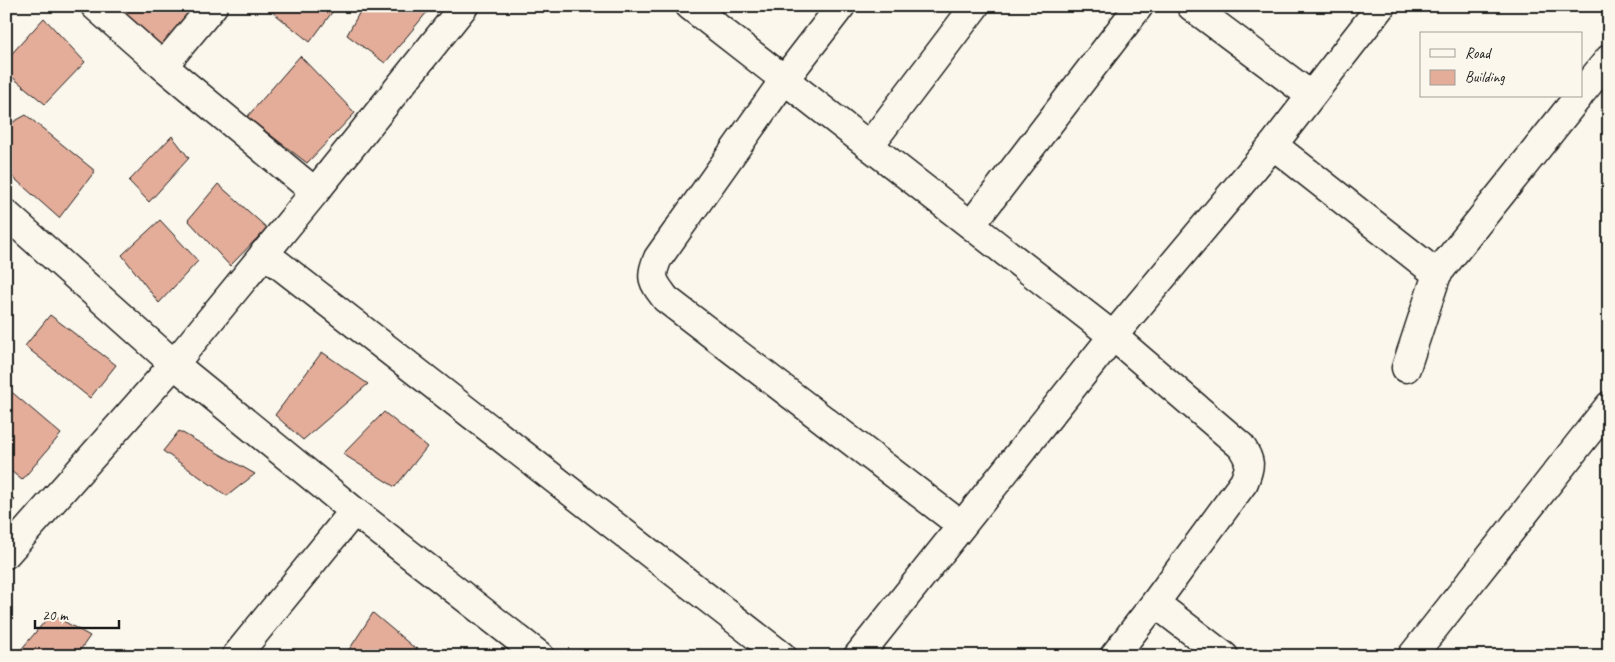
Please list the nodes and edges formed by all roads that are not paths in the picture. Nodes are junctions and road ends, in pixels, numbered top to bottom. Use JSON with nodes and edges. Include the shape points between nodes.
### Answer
{"nodes":[{"id":1,"x":95,"y":6,"type":"edge"},
{"id":2,"x":213,"y":6,"type":"edge"},
{"id":3,"x":464,"y":6,"type":"edge"},
{"id":4,"x":690,"y":6,"type":"edge"},
{"id":5,"x":841,"y":6,"type":"edge"},
{"id":6,"x":975,"y":6,"type":"edge"},
{"id":7,"x":1139,"y":6,"type":"edge"},
{"id":8,"x":1191,"y":6,"type":"edge"},
{"id":9,"x":1381,"y":6,"type":"edge"},
{"id":10,"x":1609,"y":59,"type":"edge"},
{"id":11,"x":163,"y":66,"type":"junction"},
{"id":12,"x":784,"y":80,"type":"junction"},
{"id":13,"x":1582,"y":93,"type":"edge"},
{"id":14,"x":1310,"y":96,"type":"junction"},
{"id":15,"x":1578,"y":98,"type":"edge"},
{"id":16,"x":1273,"y":145,"type":"junction"},
{"id":17,"x":869,"y":146,"type":"junction"},
{"id":18,"x":315,"y":192,"type":"junction"},
{"id":19,"x":6,"y":214,"type":"edge"},
{"id":20,"x":971,"y":225,"type":"junction"},
{"id":21,"x":264,"y":253,"type":"junction"},
{"id":22,"x":1437,"y":274,"type":"junction"},
{"id":23,"x":1114,"y":336,"type":"junction"},
{"id":24,"x":174,"y":364,"type":"junction"},
{"id":25,"x":1406,"y":368,"type":"dead end"},
{"id":26,"x":1609,"y":406,"type":"edge"},
{"id":27,"x":354,"y":511,"type":"junction"},
{"id":28,"x":961,"y":524,"type":"junction"},
{"id":29,"x":6,"y":554,"type":"edge"},
{"id":30,"x":1155,"y":604,"type":"junction"},
{"id":31,"x":236,"y":656,"type":"edge"},
{"id":32,"x":540,"y":656,"type":"edge"},
{"id":33,"x":782,"y":656,"type":"edge"},
{"id":34,"x":858,"y":656,"type":"edge"},
{"id":35,"x":1114,"y":656,"type":"edge"},
{"id":36,"x":1224,"y":656,"type":"edge"},
{"id":37,"x":1412,"y":656,"type":"edge"}],
"edges":[{"from":1,"to":11,"type":"street"},
{"from":2,"to":11,"type":"street"},
{"from":3,"to":18,"type":"street"},
{"from":4,"to":12,"type":"street"},
{"from":5,"to":12,"type":"street"},
{"from":6,"to":17,"type":"street"},
{"from":7,"to":20,"type":"street"},
{"from":8,"to":14,"type":"street"},
{"from":9,"to":14,"type":"street"},
{"from":10,"to":13,"type":"street"},
{"from":11,"to":18,"type":"street"},
{"from":12,"to":17,"type":"street"},
{"from":12,"to":28,"type":"street","via":[[658,258],[652,271],[653,282],[666,299]]},
{"from":14,"to":16,"type":"street"},
{"from":15,"to":22,"type":"street"},
{"from":16,"to":22,"type":"street"},
{"from":16,"to":23,"type":"street"},
{"from":17,"to":20,"type":"street"},
{"from":18,"to":21,"type":"street"},
{"from":19,"to":24,"type":"street"},
{"from":20,"to":23,"type":"street"},
{"from":21,"to":24,"type":"street"},
{"from":21,"to":33,"type":"street"},
{"from":22,"to":25,"type":"street"},
{"from":23,"to":28,"type":"street"},
{"from":23,"to":30,"type":"street","via":[[1241,446],[1248,457],[1250,469],[1244,482]]},
{"from":24,"to":27,"type":"street"},
{"from":24,"to":29,"type":"street"},
{"from":26,"to":37,"type":"street"},
{"from":27,"to":31,"type":"street"},
{"from":27,"to":32,"type":"street"},
{"from":28,"to":34,"type":"street"},
{"from":30,"to":35,"type":"street"},
{"from":30,"to":36,"type":"street"}]}
